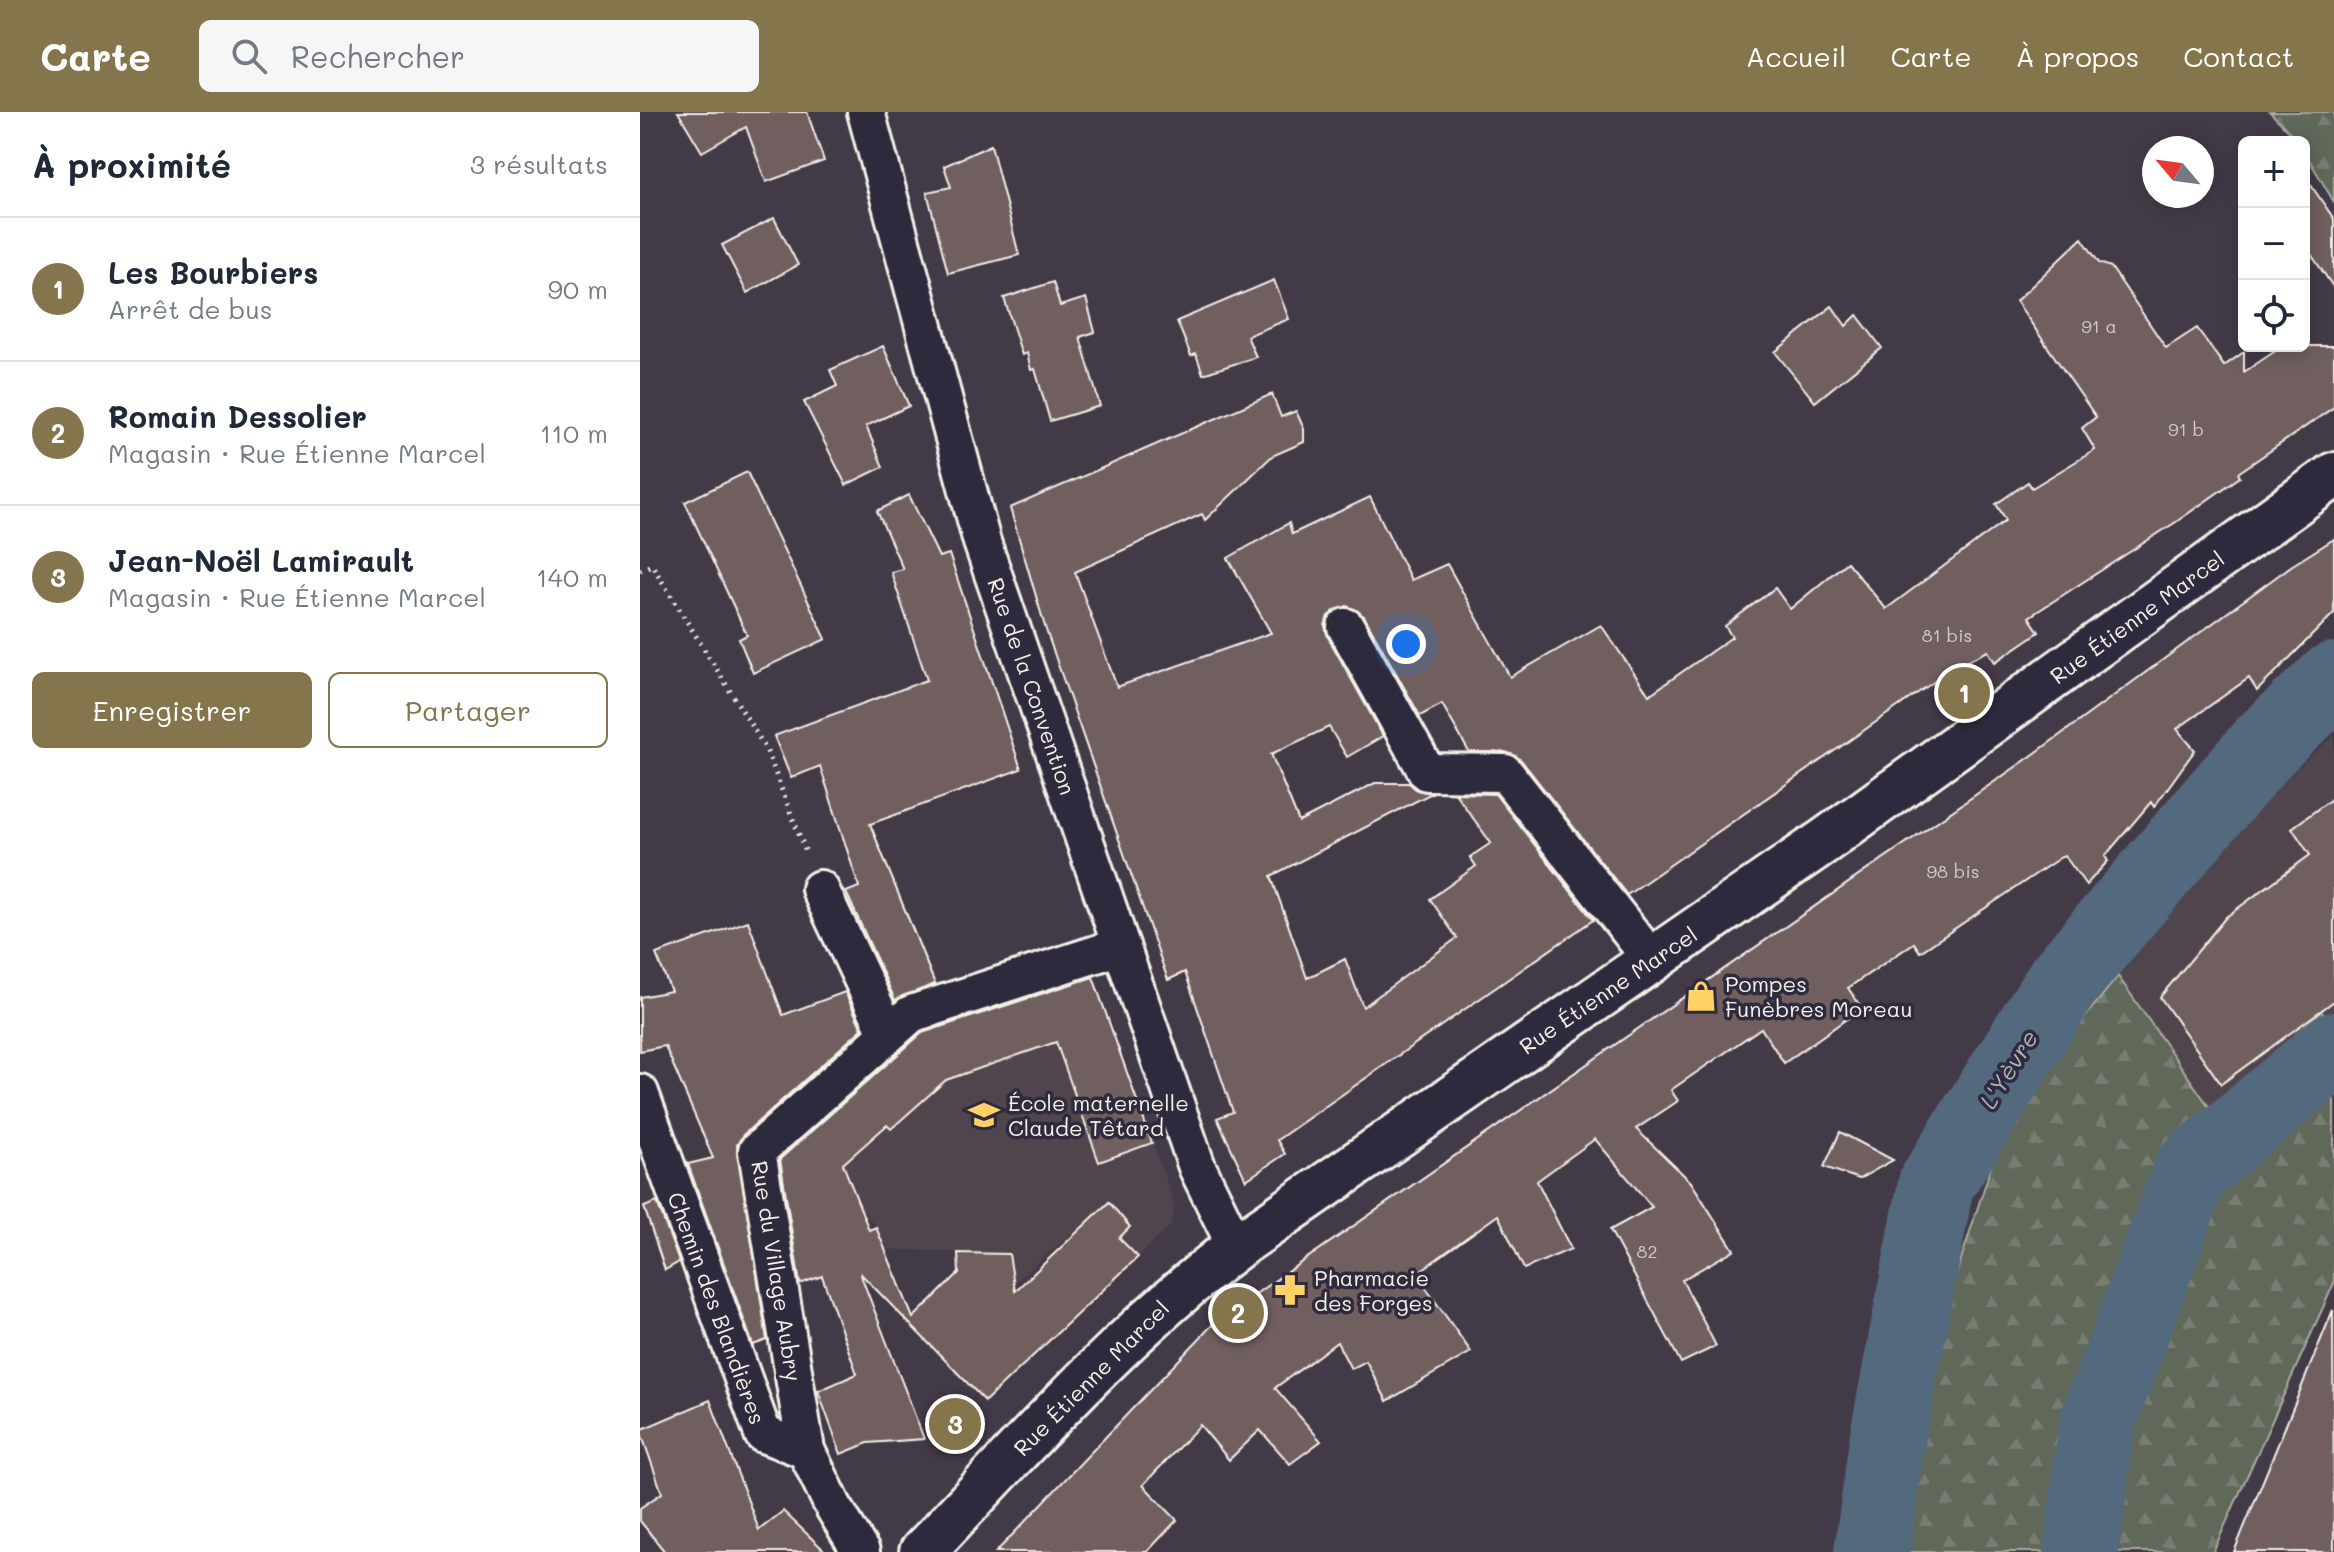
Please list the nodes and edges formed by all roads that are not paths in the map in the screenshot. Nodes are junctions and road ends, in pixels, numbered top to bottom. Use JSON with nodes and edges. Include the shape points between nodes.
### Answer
{"nodes":[{"id":1,"x":866,"y":112,"type":"edge"},
{"id":2,"x":2334,"y":475,"type":"edge"},
{"id":3,"x":1346,"y":627,"type":"dead end"},
{"id":4,"x":820,"y":889,"type":"road end"},
{"id":5,"x":1121,"y":946,"type":"junction"},
{"id":6,"x":1652,"y":960,"type":"junction"},
{"id":7,"x":888,"y":1034,"type":"junction"},
{"id":8,"x":640,"y":1093,"type":"edge"},
{"id":9,"x":1236,"y":1247,"type":"junction"},
{"id":10,"x":806,"y":1450,"type":"junction"},
{"id":11,"x":861,"y":1552,"type":"edge"},
{"id":12,"x":922,"y":1552,"type":"edge"}],
"edges":[{"from":1,"to":5,"type":"street","name":"Rue de la Convention","via":[[982,542]]},
{"from":2,"to":6,"type":"main road","name":"Rue Étienne Marcel"},
{"from":3,"to":6,"type":"street","via":[[1427,772],[1505,773]]},
{"from":4,"to":7,"type":"street"},
{"from":5,"to":7,"type":"street","name":"Rue du Village Aubry","via":[[911,1014]]},
{"from":5,"to":9,"type":"street","name":"Rue de la Convention","via":[[1197,1167]]},
{"from":6,"to":9,"type":"main road","name":"Rue Étienne Marcel"},
{"from":7,"to":10,"type":"street","name":"Rue du Village Aubry","via":[[757,1151]]},
{"from":8,"to":10,"type":"street","name":"Chemin des Blandières","via":[[763,1434]]},
{"from":9,"to":12,"type":"main road","name":"Rue Étienne Marcel","via":[[1123,1342]]},
{"from":10,"to":11,"type":"street","name":"Rue du Village Aubry"}]}
